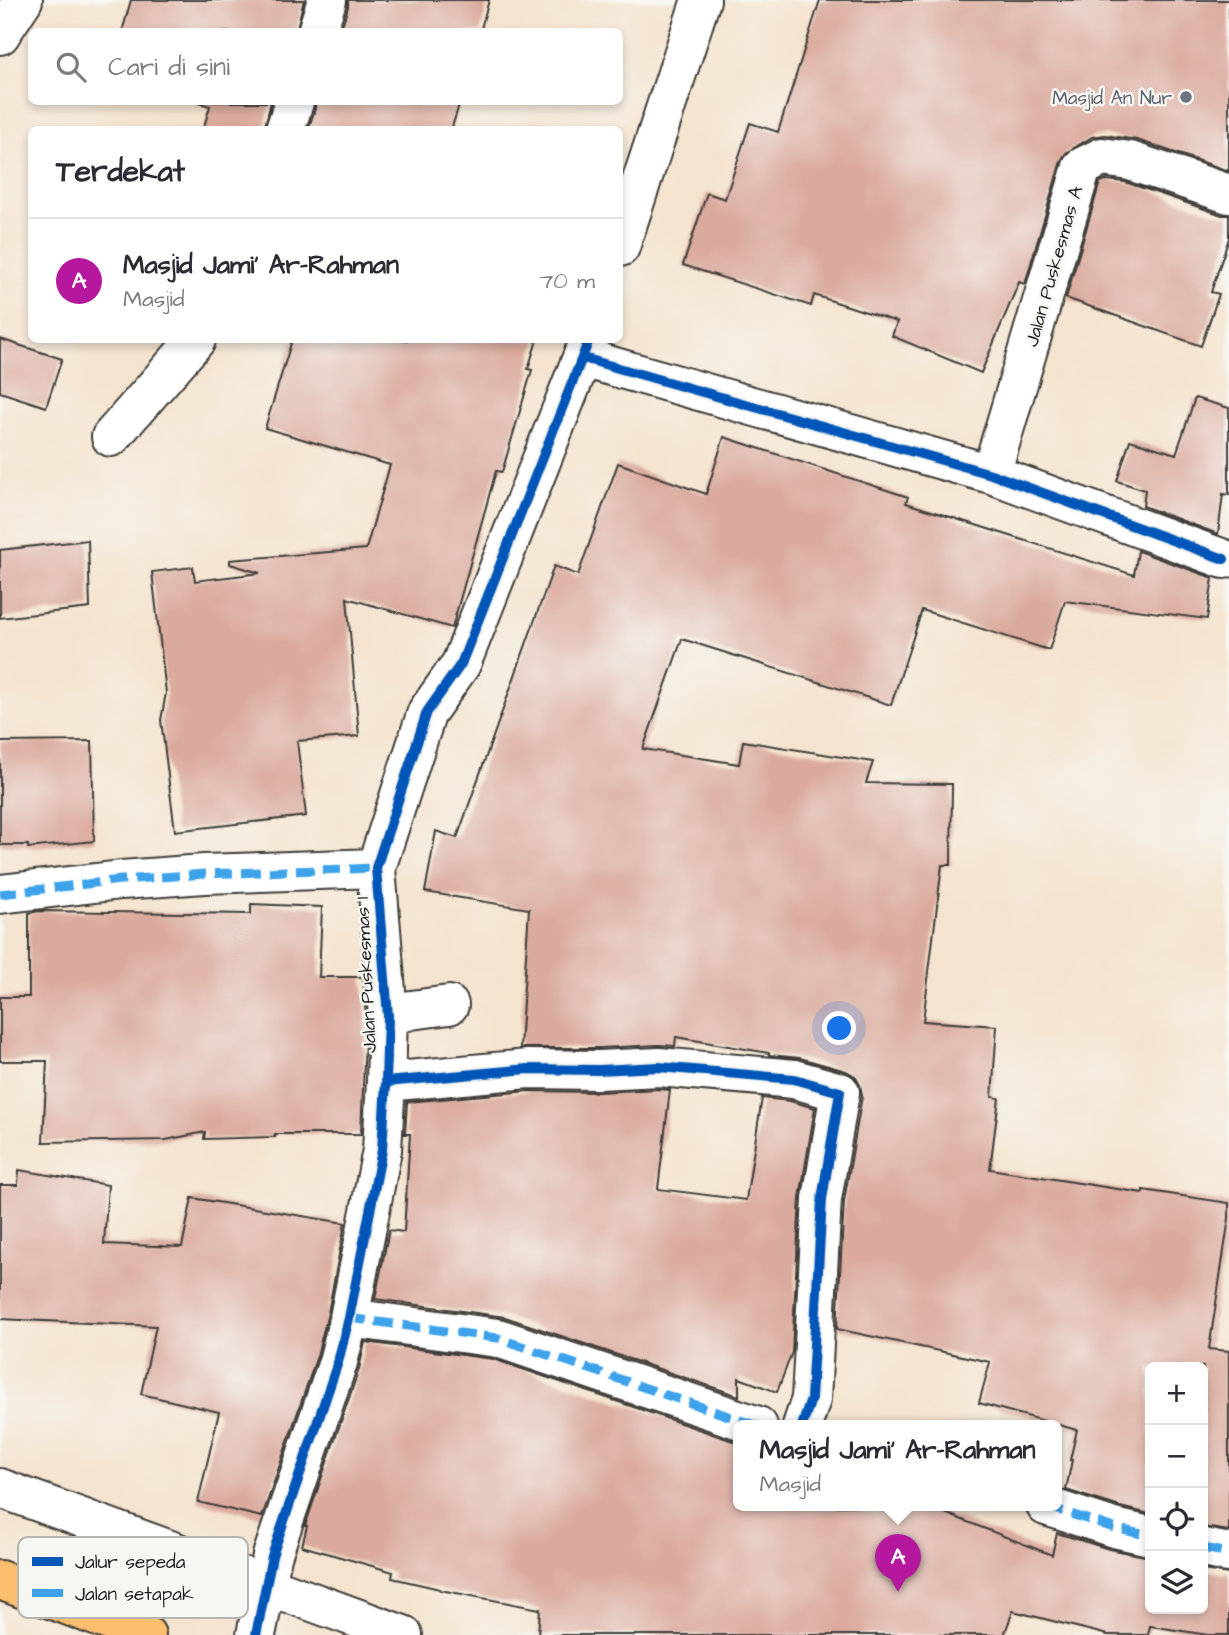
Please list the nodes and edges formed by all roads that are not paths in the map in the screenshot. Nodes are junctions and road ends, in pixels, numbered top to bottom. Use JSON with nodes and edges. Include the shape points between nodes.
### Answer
{"nodes":[{"id":1,"x":23,"y":0,"type":"edge"},
{"id":2,"x":327,"y":0,"type":"edge"},
{"id":3,"x":701,"y":0,"type":"edge"},
{"id":4,"x":318,"y":28,"type":"edge"},
{"id":5,"x":0,"y":35,"type":"edge"},
{"id":6,"x":293,"y":105,"type":"edge"},
{"id":7,"x":286,"y":126,"type":"edge"},
{"id":8,"x":1229,"y":194,"type":"edge"},
{"id":9,"x":623,"y":238,"type":"edge"},
{"id":10,"x":192,"y":343,"type":"edge"},
{"id":11,"x":586,"y":349,"type":"edge"},
{"id":12,"x":111,"y":437,"type":"dead end"},
{"id":13,"x":991,"y":474,"type":"junction"},
{"id":14,"x":1224,"y":559,"type":"dead end"},
{"id":15,"x":376,"y":868,"type":"junction"},
{"id":16,"x":0,"y":894,"type":"edge"},
{"id":17,"x":449,"y":1005,"type":"dead end"},
{"id":18,"x":388,"y":1016,"type":"junction"},
{"id":19,"x":386,"y":1082,"type":"junction"},
{"id":20,"x":349,"y":1318,"type":"junction"},
{"id":21,"x":740,"y":1420,"type":"edge"},
{"id":22,"x":804,"y":1420,"type":"edge"},
{"id":23,"x":0,"y":1488,"type":"edge"},
{"id":24,"x":1061,"y":1511,"type":"edge"},
{"id":25,"x":1145,"y":1535,"type":"edge"},
{"id":26,"x":136,"y":1537,"type":"edge"},
{"id":27,"x":1208,"y":1549,"type":"edge"},
{"id":28,"x":1229,"y":1553,"type":"edge"},
{"id":29,"x":248,"y":1578,"type":"edge"},
{"id":30,"x":0,"y":1580,"type":"edge"},
{"id":31,"x":266,"y":1584,"type":"junction"},
{"id":32,"x":18,"y":1587,"type":"edge"},
{"id":33,"x":101,"y":1618,"type":"edge"},
{"id":34,"x":146,"y":1635,"type":"edge"},
{"id":35,"x":256,"y":1635,"type":"edge"},
{"id":36,"x":404,"y":1635,"type":"edge"}],
"edges":[{"from":1,"to":5,"type":"street"},
{"from":2,"to":4,"type":"street"},
{"from":3,"to":9,"type":"street"},
{"from":6,"to":7,"type":"street"},
{"from":8,"to":13,"type":"street","name":"Jalan Puskesmas A","via":[[1130,161],[1101,157],[1082,167]]},
{"from":10,"to":12,"type":"street"},
{"from":11,"to":13,"type":"street"},
{"from":11,"to":15,"type":"street","name":"Jalan Puskesmas 1","via":[[461,664],[427,712]]},
{"from":13,"to":14,"type":"street"},
{"from":15,"to":16,"type":"street","via":[[204,874]]},
{"from":15,"to":18,"type":"street","name":"Jalan Puskesmas 1"},
{"from":17,"to":18,"type":"street"},
{"from":18,"to":19,"type":"street","name":"Jalan Puskesmas 1"},
{"from":19,"to":20,"type":"street","name":"Jalan Puskesmas 1","via":[[382,1150]]},
{"from":19,"to":22,"type":"street","via":[[528,1069],[659,1067],[794,1079],[840,1092],[822,1199],[811,1399]]},
{"from":20,"to":21,"type":"street","via":[[498,1338]]},
{"from":20,"to":31,"type":"street","name":"Jalan Puskesmas 1"},
{"from":23,"to":26,"type":"street"},
{"from":24,"to":25,"type":"street"},
{"from":27,"to":28,"type":"street"},
{"from":29,"to":31,"type":"street"},
{"from":30,"to":32,"type":"highway"},
{"from":31,"to":35,"type":"street","name":"Jalan Puskesmas 1"},
{"from":31,"to":36,"type":"street"},
{"from":33,"to":34,"type":"highway"}]}
